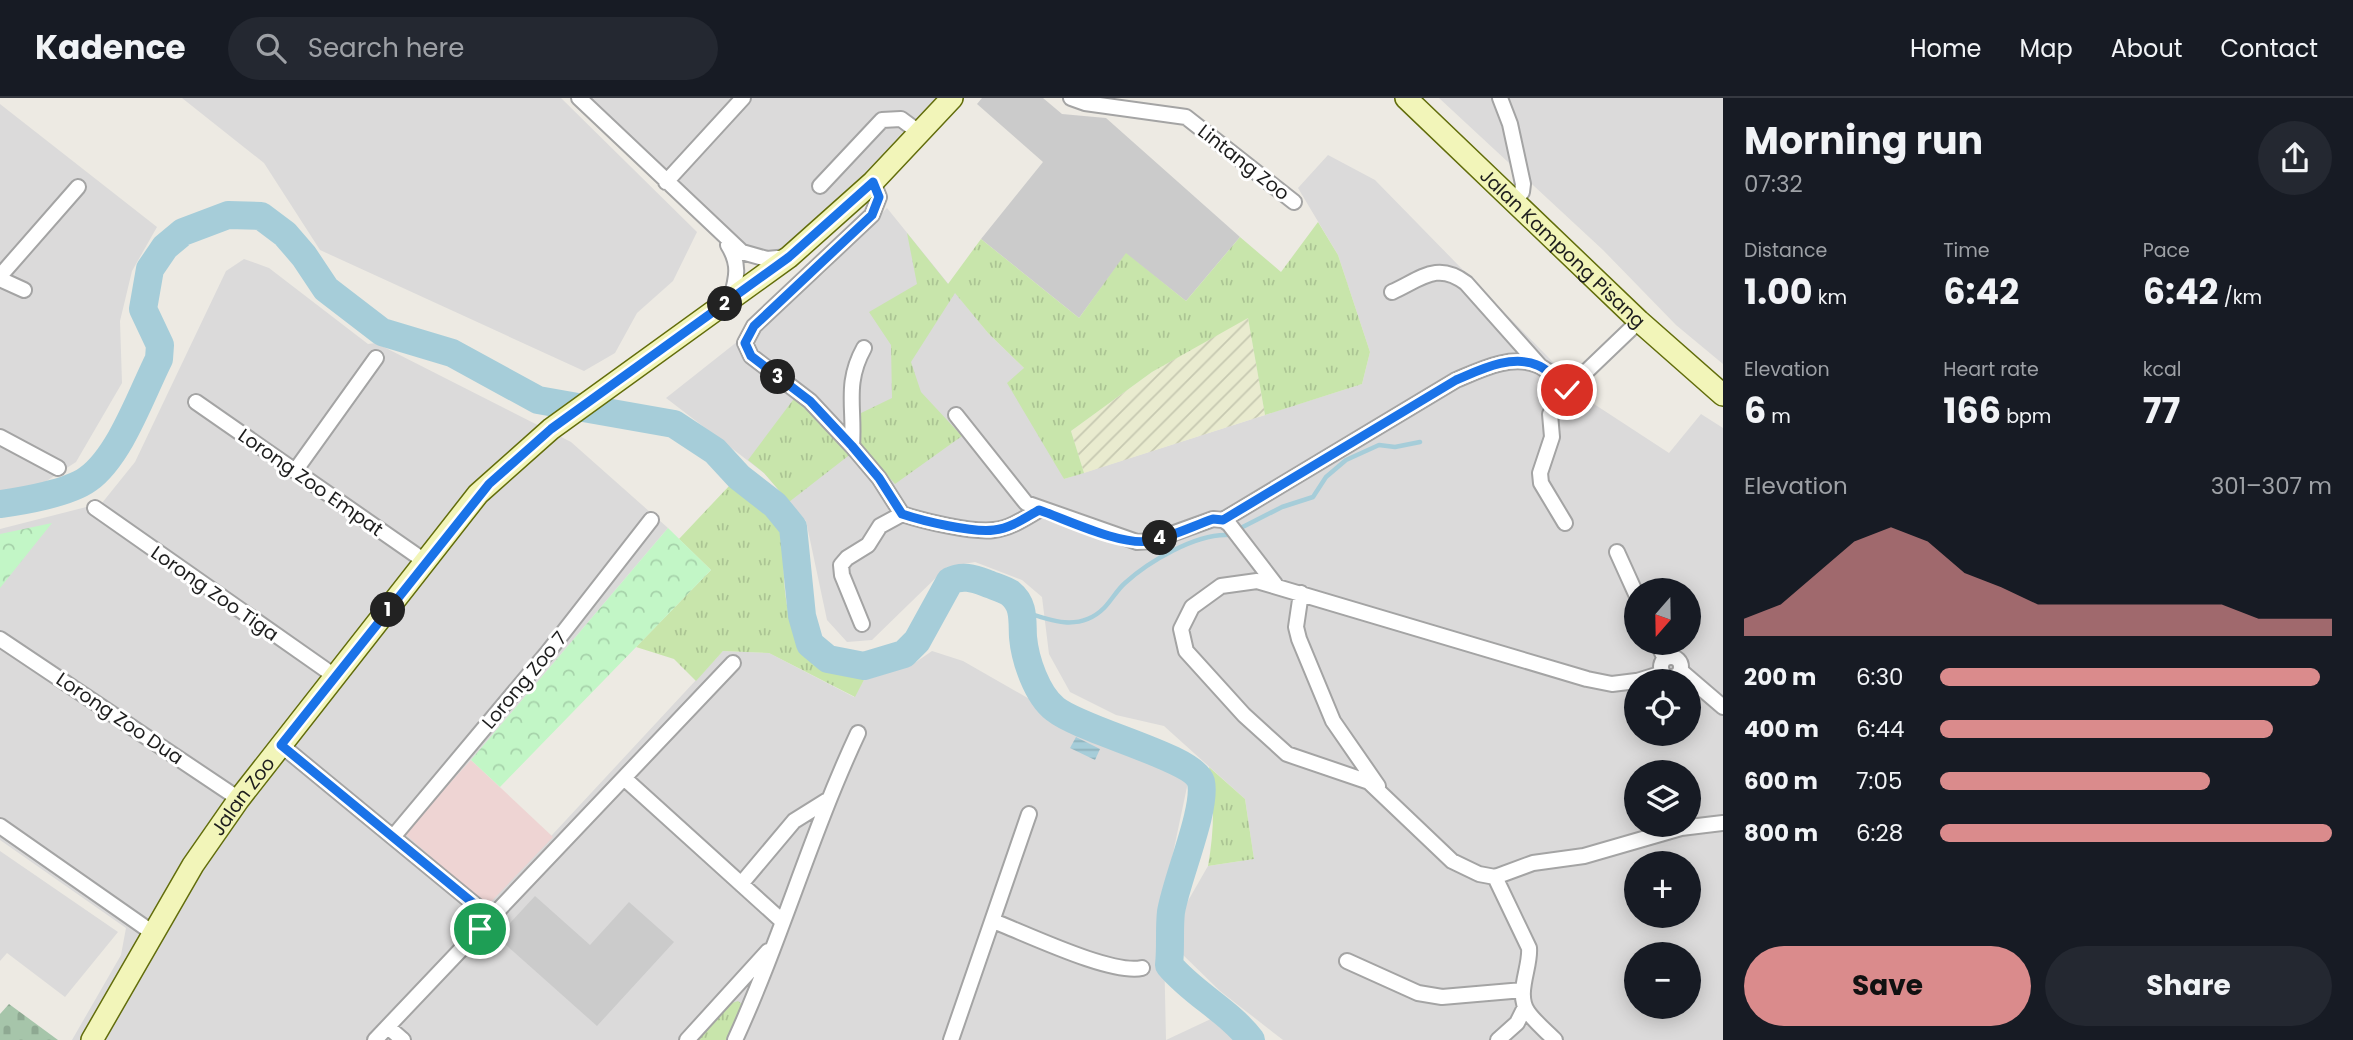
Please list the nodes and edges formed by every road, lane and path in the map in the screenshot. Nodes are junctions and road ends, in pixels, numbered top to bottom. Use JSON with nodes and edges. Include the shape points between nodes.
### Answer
{"nodes":[{"id":1,"x":579,"y":98,"type":"edge"},
{"id":2,"x":743,"y":98,"type":"edge"},
{"id":3,"x":952,"y":98,"type":"edge"},
{"id":4,"x":1070,"y":98,"type":"edge"},
{"id":5,"x":1406,"y":98,"type":"edge"},
{"id":6,"x":1500,"y":98,"type":"edge"},
{"id":7,"x":920,"y":133,"type":"junction"},
{"id":8,"x":666,"y":182,"type":"junction"},
{"id":9,"x":873,"y":182,"type":"junction"},
{"id":10,"x":820,"y":186,"type":"dead end"},
{"id":11,"x":78,"y":187,"type":"dead end"},
{"id":12,"x":1514,"y":201,"type":"junction"},
{"id":13,"x":1294,"y":202,"type":"dead end"},
{"id":14,"x":721,"y":235,"type":"junction"},
{"id":15,"x":789,"y":257,"type":"junction"},
{"id":16,"x":0,"y":277,"type":"edge"},
{"id":17,"x":24,"y":290,"type":"dead end"},
{"id":18,"x":1392,"y":292,"type":"dead end"},
{"id":19,"x":730,"y":300,"type":"junction"},
{"id":20,"x":1639,"y":321,"type":"junction"},
{"id":21,"x":864,"y":348,"type":"dead end"},
{"id":22,"x":376,"y":358,"type":"dead end"},
{"id":23,"x":1539,"y":365,"type":"junction"},
{"id":24,"x":1567,"y":390,"type":"junction"},
{"id":25,"x":1723,"y":394,"type":"edge"},
{"id":26,"x":195,"y":402,"type":"dead end"},
{"id":27,"x":956,"y":415,"type":"dead end"},
{"id":28,"x":0,"y":437,"type":"edge"},
{"id":29,"x":852,"y":446,"type":"junction"},
{"id":30,"x":58,"y":468,"type":"dead end"},
{"id":31,"x":295,"y":471,"type":"junction"},
{"id":32,"x":94,"y":508,"type":"dead end"},
{"id":33,"x":1039,"y":510,"type":"junction"},
{"id":34,"x":902,"y":514,"type":"junction"},
{"id":35,"x":651,"y":520,"type":"dead end"},
{"id":36,"x":1565,"y":523,"type":"dead end"},
{"id":37,"x":1231,"y":528,"type":"junction"},
{"id":38,"x":1617,"y":552,"type":"dead end"},
{"id":39,"x":426,"y":562,"type":"junction"},
{"id":40,"x":1629,"y":578,"type":"edge"},
{"id":41,"x":1275,"y":584,"type":"junction"},
{"id":42,"x":1301,"y":593,"type":"junction"},
{"id":43,"x":862,"y":624,"type":"dead end"},
{"id":44,"x":0,"y":639,"type":"edge"},
{"id":45,"x":1661,"y":655,"type":"edge"},
{"id":46,"x":733,"y":663,"type":"dead end"},
{"id":47,"x":1664,"y":666,"type":"junction"},
{"id":48,"x":1659,"y":669,"type":"edge"},
{"id":49,"x":337,"y":677,"type":"junction"},
{"id":50,"x":1624,"y":683,"type":"edge"},
{"id":51,"x":1723,"y":707,"type":"edge"},
{"id":52,"x":858,"y":733,"type":"dead end"},
{"id":53,"x":281,"y":745,"type":"junction"},
{"id":54,"x":624,"y":778,"type":"junction"},
{"id":55,"x":1383,"y":793,"type":"junction"},
{"id":56,"x":239,"y":799,"type":"junction"},
{"id":57,"x":826,"y":801,"type":"junction"},
{"id":58,"x":1029,"y":814,"type":"dead end"},
{"id":59,"x":1723,"y":822,"type":"edge"},
{"id":60,"x":0,"y":826,"type":"edge"},
{"id":61,"x":393,"y":837,"type":"junction"},
{"id":62,"x":1495,"y":877,"type":"junction"},
{"id":63,"x":741,"y":884,"type":"junction"},
{"id":64,"x":490,"y":917,"type":"junction"},
{"id":65,"x":782,"y":921,"type":"junction"},
{"id":66,"x":993,"y":921,"type":"junction"},
{"id":67,"x":153,"y":933,"type":"junction"},
{"id":68,"x":774,"y":945,"type":"junction"},
{"id":69,"x":1347,"y":961,"type":"dead end"},
{"id":70,"x":1142,"y":968,"type":"dead end"},
{"id":71,"x":1523,"y":990,"type":"junction"},
{"id":72,"x":1525,"y":1007,"type":"junction"},
{"id":73,"x":388,"y":1027,"type":"junction"},
{"id":74,"x":92,"y":1040,"type":"edge"},
{"id":75,"x":375,"y":1040,"type":"edge"},
{"id":76,"x":403,"y":1040,"type":"edge"},
{"id":77,"x":687,"y":1040,"type":"edge"},
{"id":78,"x":735,"y":1040,"type":"edge"},
{"id":79,"x":951,"y":1040,"type":"edge"},
{"id":80,"x":1498,"y":1040,"type":"edge"},
{"id":81,"x":1555,"y":1040,"type":"edge"}],
"edges":[{"from":1,"to":8,"type":"street"},
{"from":2,"to":8,"type":"street"},
{"from":3,"to":7,"type":"main road","name":"Jalan Zoo"},
{"from":4,"to":13,"type":"street","name":"Lintang Zoo","via":[[1186,117]]},
{"from":5,"to":12,"type":"main road","name":"Jalan Kampong Pisang"},
{"from":6,"to":12,"type":"street","via":[[1523,184]]},
{"from":7,"to":9,"type":"main road","name":"Jalan Zoo"},
{"from":7,"to":10,"type":"street","via":[[901,119],[882,120]]},
{"from":8,"to":14,"type":"street"},
{"from":9,"to":15,"type":"main road","name":"Jalan Zoo"},
{"from":9,"to":29,"type":"street","via":[[879,197],[872,215],[754,326],[745,343],[751,356],[810,401]]},
{"from":11,"to":16,"type":"street"},
{"from":12,"to":20,"type":"main road","name":"Jalan Kampong Pisang"},
{"from":14,"to":15,"type":"street","via":[[742,252],[767,259]]},
{"from":14,"to":19,"type":"street","via":[[736,258],[737,277]]},
{"from":15,"to":19,"type":"main road","name":"Jalan Zoo"},
{"from":16,"to":17,"type":"street"},
{"from":18,"to":23,"type":"street","via":[[1437,271],[1454,274]]},
{"from":19,"to":39,"type":"main road","name":"Jalan Zoo","via":[[551,429],[478,494]]},
{"from":20,"to":24,"type":"street"},
{"from":20,"to":25,"type":"main road","name":"Jalan Kampong Pisang"},
{"from":21,"to":29,"type":"street","via":[[850,385]]},
{"from":22,"to":31,"type":"street"},
{"from":23,"to":24,"type":"street"},
{"from":23,"to":37,"type":"street","via":[[1506,362],[1456,380]]},
{"from":24,"to":36,"type":"street","via":[[1550,414],[1552,437],[1540,473],[1547,497]]},
{"from":26,"to":31,"type":"street","name":"Lorong Zoo Empat"},
{"from":27,"to":33,"type":"street","via":[[1018,496]]},
{"from":28,"to":30,"type":"street"},
{"from":29,"to":34,"type":"street"},
{"from":31,"to":39,"type":"street","name":"Lorong Zoo Empat"},
{"from":32,"to":49,"type":"street","name":"Lorong Zoo Tiga"},
{"from":33,"to":34,"type":"street","via":[[992,531]]},
{"from":33,"to":37,"type":"street","via":[[1137,542],[1213,519]]},
{"from":34,"to":43,"type":"street","via":[[880,526],[868,545],[841,565]]},
{"from":35,"to":61,"type":"street","name":"Lorong Zoo 7"},
{"from":37,"to":41,"type":"street"},
{"from":38,"to":40,"type":"street"},
{"from":39,"to":49,"type":"main road","name":"Jalan Zoo"},
{"from":41,"to":42,"type":"street"},
{"from":41,"to":55,"type":"street","via":[[1237,583],[1203,596],[1183,620],[1182,643],[1244,715],[1287,754],[1369,782]]},
{"from":42,"to":50,"type":"street","via":[[1587,679]]},
{"from":42,"to":55,"type":"street","via":[[1296,627],[1304,651],[1333,721]]},
{"from":44,"to":56,"type":"street","name":"Lorong Zoo Dua"},
{"from":45,"to":47,"type":"street"},
{"from":46,"to":54,"type":"street"},
{"from":47,"to":48,"type":"street"},
{"from":47,"to":51,"type":"street","via":[[1676,658],[1681,671]]},
{"from":49,"to":53,"type":"main road","name":"Jalan Zoo"},
{"from":52,"to":57,"type":"street"},
{"from":53,"to":56,"type":"main road","name":"Jalan Zoo"},
{"from":53,"to":61,"type":"street"},
{"from":54,"to":63,"type":"street"},
{"from":54,"to":64,"type":"street"},
{"from":55,"to":62,"type":"street","via":[[1452,862]]},
{"from":56,"to":67,"type":"main road","name":"Jalan Zoo"},
{"from":57,"to":63,"type":"street","via":[[794,821]]},
{"from":57,"to":65,"type":"street"},
{"from":58,"to":66,"type":"street"},
{"from":59,"to":62,"type":"street","via":[[1681,828],[1584,856],[1533,863]]},
{"from":60,"to":67,"type":"street"},
{"from":61,"to":64,"type":"street"},
{"from":62,"to":71,"type":"street","via":[[1530,948]]},
{"from":63,"to":65,"type":"street"},
{"from":64,"to":73,"type":"street"},
{"from":65,"to":68,"type":"street"},
{"from":66,"to":70,"type":"street","via":[[1090,958],[1132,971]]},
{"from":66,"to":79,"type":"street"},
{"from":67,"to":74,"type":"main road","name":"Jalan Zoo"},
{"from":68,"to":77,"type":"street"},
{"from":68,"to":78,"type":"street"},
{"from":69,"to":71,"type":"street","via":[[1418,993],[1442,997]]},
{"from":71,"to":72,"type":"street"},
{"from":72,"to":80,"type":"street","via":[[1517,1023]]},
{"from":72,"to":81,"type":"street"},
{"from":73,"to":75,"type":"street"},
{"from":73,"to":76,"type":"street"}]}
